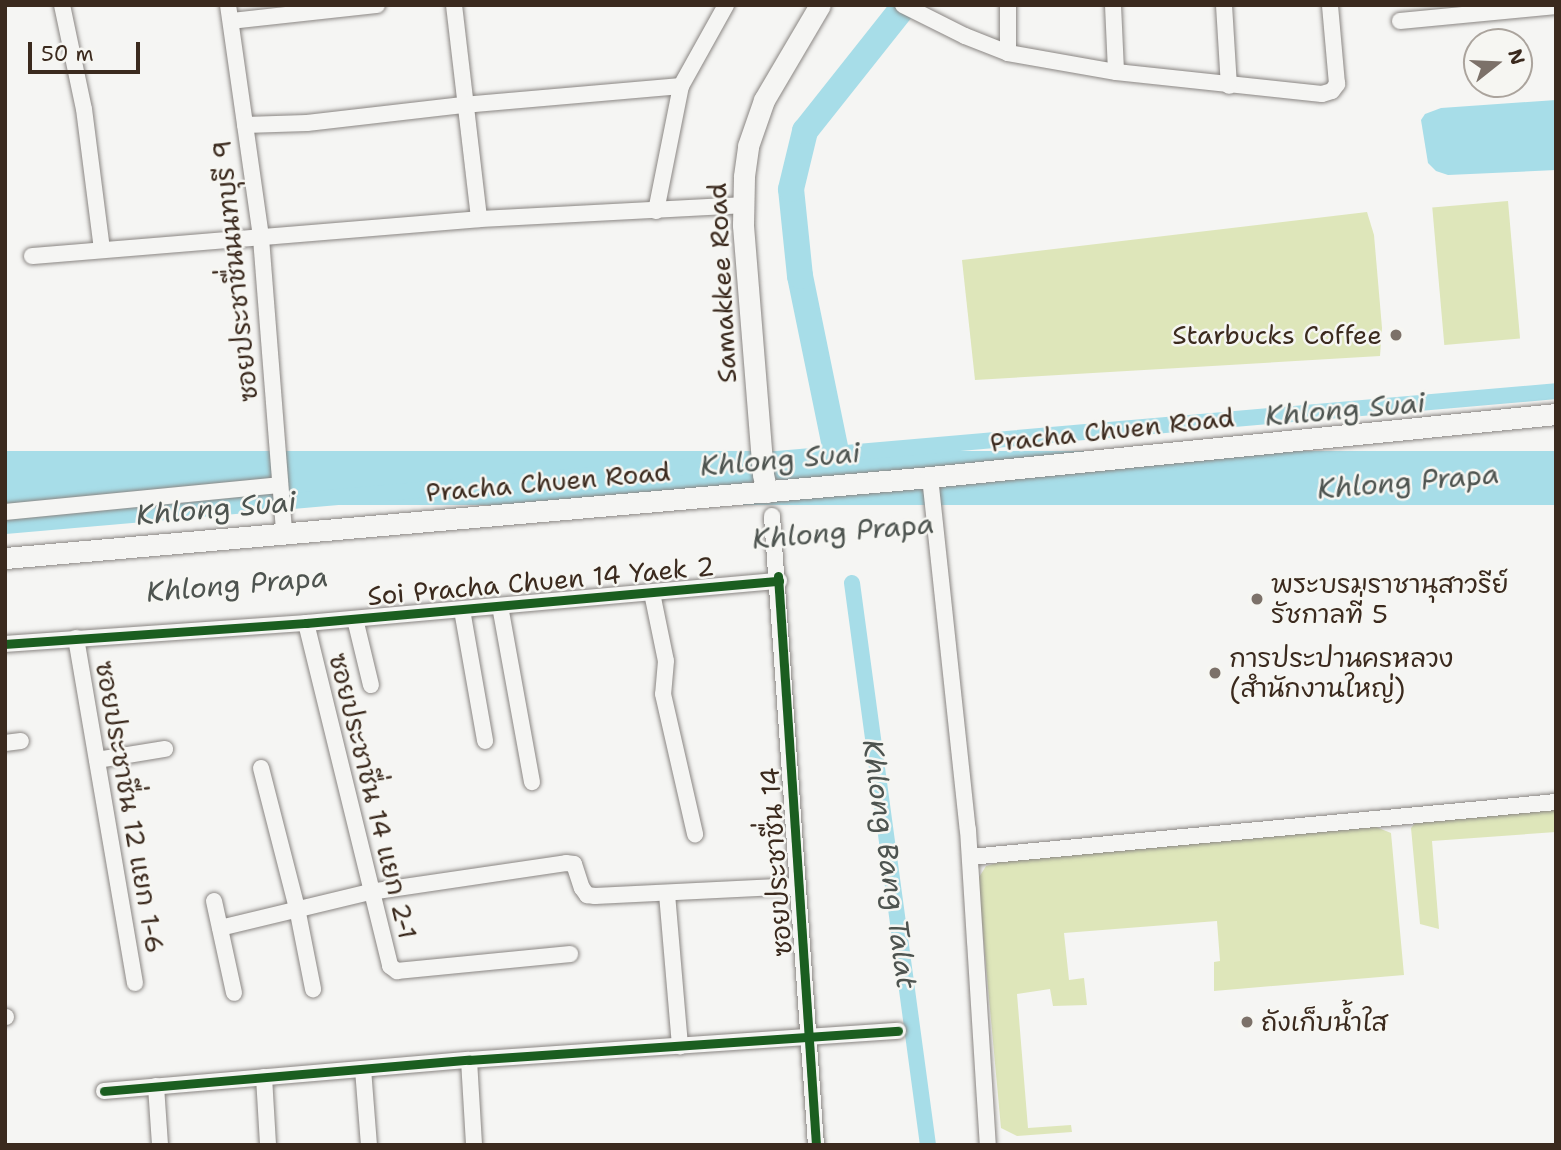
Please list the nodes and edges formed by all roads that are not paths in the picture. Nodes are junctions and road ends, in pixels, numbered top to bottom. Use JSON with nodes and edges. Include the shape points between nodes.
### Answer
{"nodes":[{"id":1,"x":62,"y":5,"type":"edge"},
{"id":2,"x":377,"y":5,"type":"edge"},
{"id":3,"x":454,"y":5,"type":"edge"},
{"id":4,"x":726,"y":5,"type":"edge"},
{"id":5,"x":820,"y":5,"type":"edge"},
{"id":6,"x":903,"y":5,"type":"edge"},
{"id":7,"x":1008,"y":5,"type":"edge"},
{"id":8,"x":1113,"y":5,"type":"edge"},
{"id":9,"x":1224,"y":5,"type":"edge"},
{"id":10,"x":1330,"y":5,"type":"edge"},
{"id":11,"x":1556,"y":6,"type":"edge"},
{"id":12,"x":230,"y":13,"type":"edge"},
{"id":13,"x":1400,"y":21,"type":"dead end"},
{"id":14,"x":1008,"y":53,"type":"junction"},
{"id":15,"x":1116,"y":72,"type":"junction"},
{"id":16,"x":681,"y":86,"type":"junction"},
{"id":17,"x":1229,"y":86,"type":"junction"},
{"id":18,"x":463,"y":105,"type":"junction"},
{"id":19,"x":245,"y":125,"type":"junction"},
{"id":20,"x":743,"y":205,"type":"junction"},
{"id":21,"x":656,"y":211,"type":"junction"},
{"id":22,"x":479,"y":219,"type":"junction"},
{"id":23,"x":261,"y":238,"type":"junction"},
{"id":24,"x":102,"y":250,"type":"junction"},
{"id":25,"x":32,"y":256,"type":"dead end"},
{"id":26,"x":1556,"y":414,"type":"edge"},
{"id":27,"x":765,"y":483,"type":"junction"},
{"id":28,"x":931,"y":486,"type":"junction"},
{"id":29,"x":279,"y":488,"type":"junction"},
{"id":30,"x":5,"y":512,"type":"edge"},
{"id":31,"x":772,"y":516,"type":"dead end"},
{"id":32,"x":282,"y":525,"type":"junction"},
{"id":33,"x":5,"y":558,"type":"edge"},
{"id":34,"x":778,"y":578,"type":"junction"},
{"id":35,"x":652,"y":593,"type":"junction"},
{"id":36,"x":500,"y":606,"type":"junction"},
{"id":37,"x":461,"y":610,"type":"junction"},
{"id":38,"x":355,"y":619,"type":"junction"},
{"id":39,"x":306,"y":623,"type":"junction"},
{"id":40,"x":76,"y":638,"type":"junction"},
{"id":41,"x":5,"y":644,"type":"edge"},
{"id":42,"x":371,"y":685,"type":"dead end"},
{"id":43,"x":485,"y":741,"type":"dead end"},
{"id":44,"x":164,"y":749,"type":"dead end"},
{"id":45,"x":97,"y":760,"type":"junction"},
{"id":46,"x":261,"y":768,"type":"dead end"},
{"id":47,"x":532,"y":782,"type":"dead end"},
{"id":48,"x":1556,"y":802,"type":"edge"},
{"id":49,"x":695,"y":834,"type":"dead end"},
{"id":50,"x":970,"y":857,"type":"junction"},
{"id":51,"x":798,"y":886,"type":"junction"},
{"id":52,"x":370,"y":892,"type":"junction"},
{"id":53,"x":667,"y":894,"type":"junction"},
{"id":54,"x":214,"y":901,"type":"dead end"},
{"id":55,"x":297,"y":908,"type":"junction"},
{"id":56,"x":220,"y":928,"type":"junction"},
{"id":57,"x":570,"y":954,"type":"dead end"},
{"id":58,"x":135,"y":984,"type":"dead end"},
{"id":59,"x":313,"y":989,"type":"dead end"},
{"id":60,"x":233,"y":993,"type":"dead end"},
{"id":61,"x":898,"y":1031,"type":"dead end"},
{"id":62,"x":808,"y":1037,"type":"junction"},
{"id":63,"x":680,"y":1046,"type":"junction"},
{"id":64,"x":469,"y":1060,"type":"junction"},
{"id":65,"x":363,"y":1069,"type":"junction"},
{"id":66,"x":264,"y":1077,"type":"junction"},
{"id":67,"x":156,"y":1086,"type":"junction"},
{"id":68,"x":104,"y":1091,"type":"dead end"},
{"id":69,"x":160,"y":1145,"type":"edge"},
{"id":70,"x":268,"y":1145,"type":"edge"},
{"id":71,"x":369,"y":1145,"type":"edge"},
{"id":72,"x":474,"y":1145,"type":"edge"},
{"id":73,"x":816,"y":1145,"type":"edge"},
{"id":74,"x":988,"y":1145,"type":"edge"}],
"edges":[{"from":1,"to":24,"type":"street","via":[[84,110]]},
{"from":2,"to":12,"type":"street"},
{"from":3,"to":18,"type":"street"},
{"from":4,"to":16,"type":"street"},
{"from":5,"to":20,"type":"main road","name":"Samakkee Road","via":[[754,123],[746,156]]},
{"from":6,"to":14,"type":"street"},
{"from":7,"to":14,"type":"street"},
{"from":8,"to":15,"type":"street"},
{"from":9,"to":17,"type":"street"},
{"from":10,"to":17,"type":"street","via":[[1337,84],[1332,91]]},
{"from":11,"to":13,"type":"street"},
{"from":12,"to":19,"type":"street","name":"ซอยประชาชื่นนนทบุรี 9"},
{"from":14,"to":15,"type":"street"},
{"from":15,"to":17,"type":"street"},
{"from":16,"to":18,"type":"street"},
{"from":16,"to":21,"type":"street"},
{"from":18,"to":19,"type":"street"},
{"from":18,"to":22,"type":"street"},
{"from":19,"to":23,"type":"street","name":"ซอยประชาชื่นนนทบุรี 9"},
{"from":20,"to":21,"type":"street"},
{"from":20,"to":27,"type":"main road","name":"Samakkee Road"},
{"from":21,"to":22,"type":"street"},
{"from":22,"to":23,"type":"street"},
{"from":23,"to":24,"type":"street"},
{"from":23,"to":29,"type":"street","name":"ซอยประชาชื่นนนทบุรี 9"},
{"from":24,"to":25,"type":"street"},
{"from":26,"to":28,"type":"main road","name":"Pracha Chuen Road"},
{"from":27,"to":28,"type":"main road","name":"Pracha Chuen Road"},
{"from":27,"to":32,"type":"main road","name":"Pracha Chuen Road"},
{"from":28,"to":50,"type":"street"},
{"from":29,"to":30,"type":"street"},
{"from":29,"to":32,"type":"street","name":"ซอยประชาชื่นนนทบุรี 9"},
{"from":31,"to":34,"type":"street","name":"ซอยประชาชื่น 14"},
{"from":32,"to":33,"type":"main road","name":"Pracha Chuen Road"},
{"from":34,"to":35,"type":"street","name":"Soi Pracha Chuen 14 Yaek 2"},
{"from":34,"to":51,"type":"street","name":"ซอยประชาชื่น 14"},
{"from":35,"to":36,"type":"street","name":"Soi Pracha Chuen 14 Yaek 2"},
{"from":35,"to":49,"type":"street","via":[[666,661],[663,694]]},
{"from":36,"to":37,"type":"street","name":"Soi Pracha Chuen 14 Yaek 2"},
{"from":36,"to":47,"type":"street"},
{"from":37,"to":38,"type":"street","name":"Soi Pracha Chuen 14 Yaek 2"},
{"from":37,"to":43,"type":"street"},
{"from":38,"to":39,"type":"street","name":"Soi Pracha Chuen 14 Yaek 2"},
{"from":38,"to":42,"type":"street"},
{"from":39,"to":40,"type":"street","name":"Soi Pracha Chuen 14 Yaek 2"},
{"from":39,"to":52,"type":"street","name":"ซอยประชาชื่น 14 แยก 2-1"},
{"from":40,"to":41,"type":"street","name":"Soi Pracha Chuen 14 Yaek 2"},
{"from":40,"to":45,"type":"street","name":"ซอยประชาชื่น 12 แยก 1-6"},
{"from":44,"to":45,"type":"street"},
{"from":45,"to":58,"type":"street","name":"ซอยประชาชื่น 12 แยก 1-6"},
{"from":46,"to":55,"type":"street"},
{"from":48,"to":50,"type":"street"},
{"from":50,"to":74,"type":"street"},
{"from":51,"to":53,"type":"street"},
{"from":51,"to":62,"type":"street","name":"ซอยประชาชื่น 14"},
{"from":52,"to":53,"type":"street","via":[[566,863],[579,871],[587,895]]},
{"from":52,"to":55,"type":"street"},
{"from":52,"to":57,"type":"street","name":"ซอยประชาชื่น 14 แยก 2-1","via":[[386,957],[397,971]]},
{"from":53,"to":63,"type":"street"},
{"from":54,"to":56,"type":"street"},
{"from":55,"to":56,"type":"street"},
{"from":55,"to":59,"type":"street"},
{"from":56,"to":60,"type":"street"},
{"from":61,"to":62,"type":"street"},
{"from":62,"to":63,"type":"street"},
{"from":62,"to":73,"type":"street","name":"ซอยประชาชื่น 14"},
{"from":63,"to":64,"type":"street"},
{"from":64,"to":65,"type":"street"},
{"from":64,"to":72,"type":"street"},
{"from":65,"to":66,"type":"street"},
{"from":65,"to":71,"type":"street"},
{"from":66,"to":67,"type":"street"},
{"from":66,"to":70,"type":"street"},
{"from":67,"to":68,"type":"street"},
{"from":67,"to":69,"type":"street"}]}
